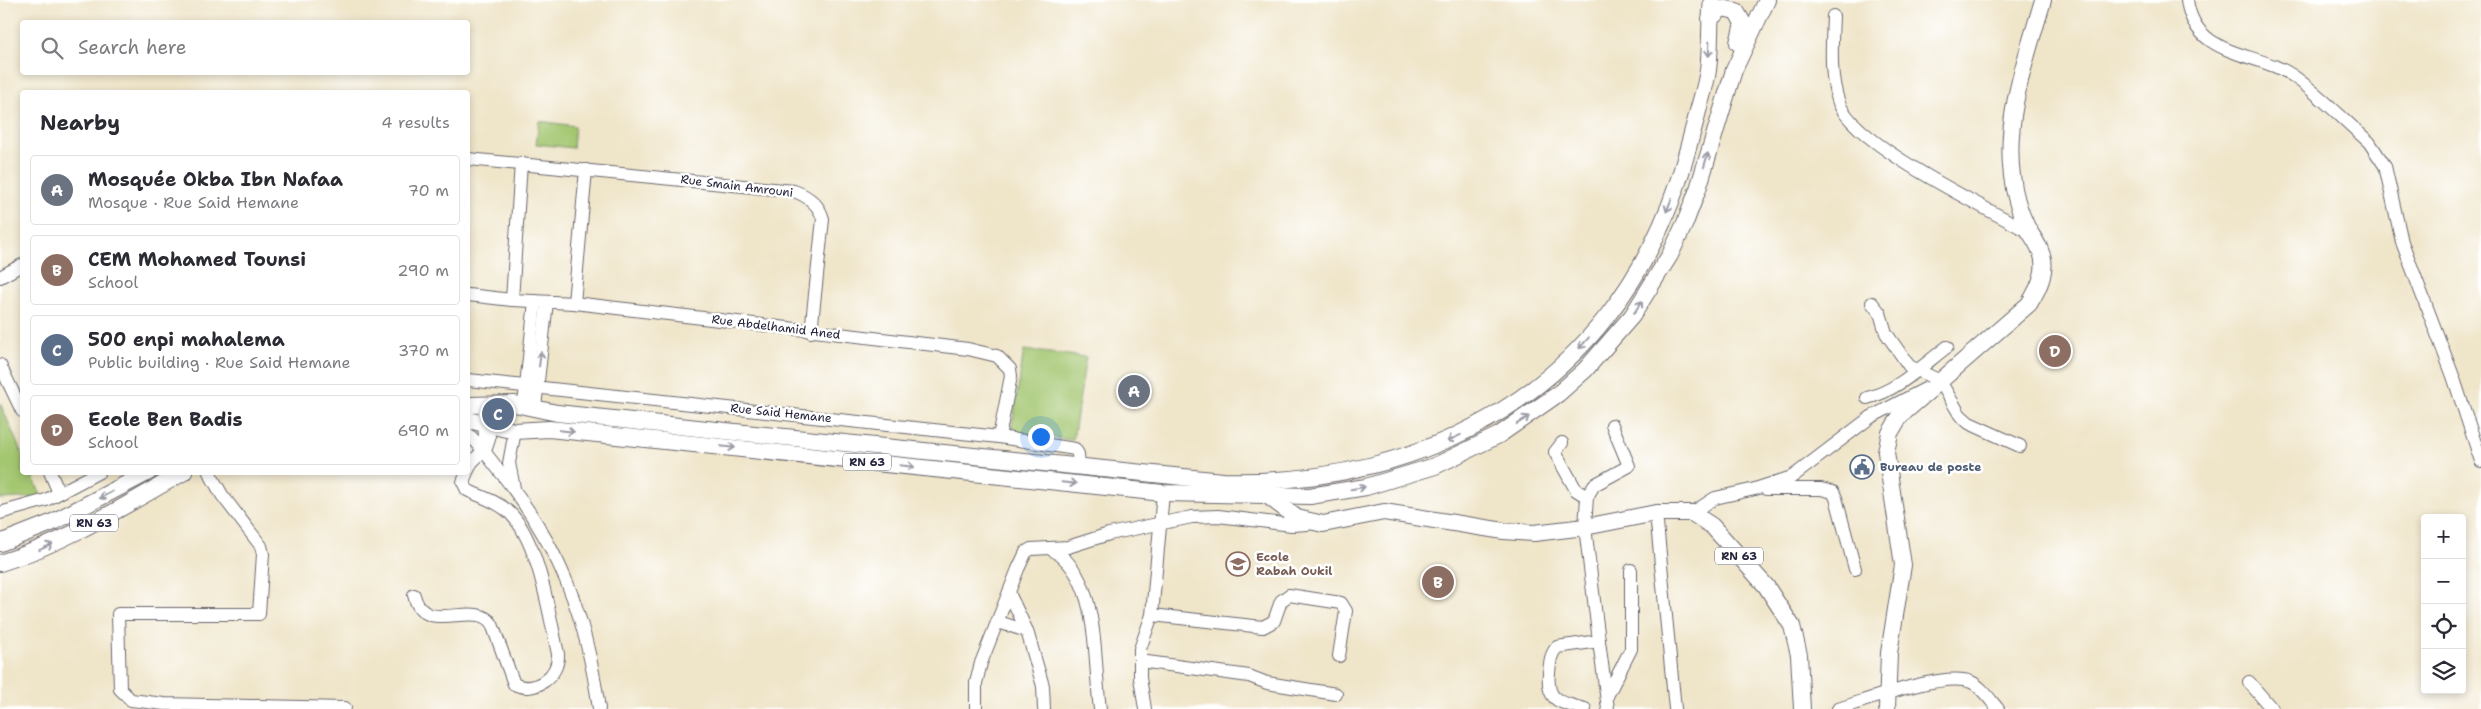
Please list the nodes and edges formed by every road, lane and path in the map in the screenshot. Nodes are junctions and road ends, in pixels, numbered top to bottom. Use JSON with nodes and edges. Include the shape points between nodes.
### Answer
{"nodes":[{"id":1,"x":1712,"y":0,"type":"edge"},
{"id":2,"x":1729,"y":0,"type":"edge"},
{"id":3,"x":1767,"y":0,"type":"edge"},
{"id":4,"x":2043,"y":0,"type":"edge"},
{"id":5,"x":2187,"y":0,"type":"edge"},
{"id":6,"x":1833,"y":16,"type":"dead end"},
{"id":7,"x":1710,"y":18,"type":"junction"},
{"id":8,"x":1734,"y":70,"type":"junction"},
{"id":9,"x":470,"y":159,"type":"edge"},
{"id":10,"x":521,"y":163,"type":"junction"},
{"id":11,"x":586,"y":170,"type":"junction"},
{"id":12,"x":2030,"y":232,"type":"junction"},
{"id":13,"x":20,"y":266,"type":"edge"},
{"id":14,"x":0,"y":277,"type":"edge"},
{"id":15,"x":470,"y":295,"type":"edge"},
{"id":16,"x":512,"y":300,"type":"junction"},
{"id":17,"x":541,"y":301,"type":"junction"},
{"id":18,"x":574,"y":303,"type":"junction"},
{"id":19,"x":1872,"y":303,"type":"dead end"},
{"id":20,"x":811,"y":332,"type":"junction"},
{"id":21,"x":1947,"y":347,"type":"dead end"},
{"id":22,"x":0,"y":365,"type":"edge"},
{"id":23,"x":1917,"y":371,"type":"junction"},
{"id":24,"x":470,"y":380,"type":"edge"},
{"id":25,"x":1940,"y":381,"type":"junction"},
{"id":26,"x":531,"y":387,"type":"junction"},
{"id":27,"x":1867,"y":398,"type":"dead end"},
{"id":28,"x":470,"y":405,"type":"edge"},
{"id":29,"x":492,"y":405,"type":"junction"},
{"id":30,"x":20,"y":406,"type":"edge"},
{"id":31,"x":534,"y":408,"type":"junction"},
{"id":32,"x":470,"y":420,"type":"edge"},
{"id":33,"x":486,"y":424,"type":"junction"},
{"id":34,"x":1612,"y":425,"type":"dead end"},
{"id":35,"x":536,"y":430,"type":"junction"},
{"id":36,"x":515,"y":432,"type":"junction"},
{"id":37,"x":470,"y":436,"type":"edge"},
{"id":38,"x":999,"y":437,"type":"junction"},
{"id":39,"x":1562,"y":443,"type":"dead end"},
{"id":40,"x":2020,"y":446,"type":"dead end"},
{"id":41,"x":483,"y":452,"type":"junction"},
{"id":42,"x":2481,"y":461,"type":"edge"},
{"id":43,"x":470,"y":466,"type":"edge"},
{"id":44,"x":1079,"y":466,"type":"junction"},
{"id":45,"x":51,"y":475,"type":"edge"},
{"id":46,"x":93,"y":475,"type":"edge"},
{"id":47,"x":143,"y":475,"type":"edge"},
{"id":48,"x":179,"y":475,"type":"edge"},
{"id":49,"x":212,"y":475,"type":"edge"},
{"id":50,"x":466,"y":475,"type":"edge"},
{"id":51,"x":1250,"y":482,"type":"junction"},
{"id":52,"x":1755,"y":489,"type":"junction"},
{"id":53,"x":514,"y":490,"type":"junction"},
{"id":54,"x":59,"y":493,"type":"junction"},
{"id":55,"x":1163,"y":493,"type":"junction"},
{"id":56,"x":1310,"y":496,"type":"junction"},
{"id":57,"x":1269,"y":497,"type":"junction"},
{"id":58,"x":1588,"y":497,"type":"junction"},
{"id":59,"x":0,"y":513,"type":"edge"},
{"id":60,"x":1656,"y":513,"type":"junction"},
{"id":61,"x":1692,"y":513,"type":"junction"},
{"id":62,"x":1318,"y":523,"type":"junction"},
{"id":63,"x":1162,"y":524,"type":"junction"},
{"id":64,"x":1585,"y":527,"type":"junction"},
{"id":65,"x":0,"y":543,"type":"edge"},
{"id":66,"x":1049,"y":548,"type":"junction"},
{"id":67,"x":0,"y":563,"type":"edge"},
{"id":68,"x":1855,"y":569,"type":"dead end"},
{"id":69,"x":1631,"y":570,"type":"dead end"},
{"id":70,"x":1009,"y":593,"type":"junction"},
{"id":71,"x":414,"y":595,"type":"dead end"},
{"id":72,"x":1152,"y":615,"type":"junction"},
{"id":73,"x":998,"y":622,"type":"junction"},
{"id":74,"x":1027,"y":631,"type":"junction"},
{"id":75,"x":1599,"y":641,"type":"junction"},
{"id":76,"x":1339,"y":656,"type":"dead end"},
{"id":77,"x":1140,"y":661,"type":"junction"},
{"id":78,"x":2249,"y":682,"type":"dead end"},
{"id":79,"x":1336,"y":694,"type":"dead end"},
{"id":80,"x":1887,"y":702,"type":"edge"},
{"id":81,"x":1608,"y":703,"type":"edge"},
{"id":82,"x":345,"y":708,"type":"edge"},
{"id":83,"x":599,"y":709,"type":"edge"},
{"id":84,"x":976,"y":709,"type":"edge"},
{"id":85,"x":1044,"y":709,"type":"edge"},
{"id":86,"x":1100,"y":709,"type":"edge"},
{"id":87,"x":1145,"y":709,"type":"edge"},
{"id":88,"x":1585,"y":709,"type":"edge"},
{"id":89,"x":1675,"y":709,"type":"edge"},
{"id":90,"x":1802,"y":709,"type":"edge"},
{"id":91,"x":1838,"y":709,"type":"edge"},
{"id":92,"x":1998,"y":709,"type":"edge"},
{"id":93,"x":2272,"y":709,"type":"edge"}],
"edges":[{"from":1,"to":7,"type":"main road"},
{"from":2,"to":3,"type":"main road","via":[[1750,7]]},
{"from":3,"to":8,"type":"main road"},
{"from":4,"to":12,"type":"main road","via":[[2014,113],[2011,154],[2016,195]]},
{"from":5,"to":42,"type":"street","via":[[2192,22],[2210,40],[2225,50],[2296,78],[2378,152],[2390,182],[2402,242],[2454,376]]},
{"from":6,"to":12,"type":"street","via":[[1834,84],[1840,104],[1851,122],[1869,138],[1911,165]]},
{"from":7,"to":8,"type":"main road","via":[[1726,8],[1736,11],[1743,19]]},
{"from":7,"to":51,"type":"main road","one_way":true,"via":[[1706,78],[1684,164],[1670,203],[1627,287],[1578,350],[1516,402],[1444,442],[1402,458],[1336,474]]},
{"from":56,"to":8,"type":"main road","one_way":true,"via":[[1401,478],[1468,452],[1530,416],[1585,370],[1632,316],[1670,255],[1698,189]]},
{"from":9,"to":10,"type":"street","name":"Rue Smain Amrouni"},
{"from":10,"to":11,"type":"street","name":"Rue Smain Amrouni"},
{"from":10,"to":16,"type":"street"},
{"from":11,"to":18,"type":"street"},
{"from":11,"to":20,"type":"street","name":"Rue Smain Amrouni","via":[[794,192],[813,202],[822,219]]},
{"from":12,"to":25,"type":"main road","via":[[2043,258],[2035,295],[2018,314]]},
{"from":13,"to":14,"type":"street"},
{"from":15,"to":16,"type":"street","name":"Rue Abdelhamid Aned"},
{"from":16,"to":17,"type":"street","name":"Rue Abdelhamid Aned"},
{"from":17,"to":18,"type":"street","name":"Rue Abdelhamid Aned"},
{"from":17,"to":26,"type":"street"},
{"from":18,"to":20,"type":"street","name":"Rue Abdelhamid Aned"},
{"from":19,"to":23,"type":"street","via":[[1880,312],[1886,333],[1902,358]]},
{"from":20,"to":38,"type":"street","name":"Rue Abdelhamid Aned","via":[[968,349],[997,356],[1010,369],[1011,376]]},
{"from":21,"to":23,"type":"street"},
{"from":22,"to":30,"type":"street"},
{"from":23,"to":25,"type":"street"},
{"from":23,"to":27,"type":"street","via":[[1879,396]]},
{"from":24,"to":26,"type":"street","name":"Rue Said Hemane"},
{"from":25,"to":40,"type":"street","via":[[1960,415],[1969,423]]},
{"from":25,"to":52,"type":"street","via":[[1871,417],[1792,477]]},
{"from":25,"to":80,"type":"main road","via":[[1900,416],[1887,442],[1903,565],[1889,653]]},
{"from":26,"to":31,"type":"street"},
{"from":26,"to":38,"type":"street","name":"Rue Said Hemane"},
{"from":28,"to":29,"type":"main road"},
{"from":29,"to":31,"type":"main road"},
{"from":29,"to":33,"type":"main road","via":[[485,416]]},
{"from":31,"to":35,"type":"main road","via":[[542,423]]},
{"from":31,"to":44,"type":"main road","via":[[725,431]]},
{"from":32,"to":33,"type":"main road","number":"RN 63"},
{"from":33,"to":36,"type":"main road","number":"RN 63"},
{"from":33,"to":41,"type":"main road","via":[[487,439]]},
{"from":34,"to":58,"type":"street","via":[[1629,466],[1594,485]]},
{"from":35,"to":36,"type":"main road","number":"RN 63"},
{"from":35,"to":55,"type":"main road","number":"RN 63","one_way":true},
{"from":36,"to":53,"type":"street","via":[[509,463]]},
{"from":37,"to":41,"type":"street"},
{"from":38,"to":44,"type":"street","name":"Rue Said Hemane","via":[[1075,449]]},
{"from":39,"to":58,"type":"street","via":[[1555,452],[1576,490]]},
{"from":41,"to":43,"type":"street"},
{"from":41,"to":53,"type":"street"},
{"from":44,"to":51,"type":"main road"},
{"from":45,"to":54,"type":"street"},
{"from":46,"to":54,"type":"street"},
{"from":47,"to":65,"type":"main road","one_way":true,"via":[[51,523]]},
{"from":67,"to":48,"type":"main road","number":"RN 63","one_way":true,"via":[[40,550]]},
{"from":49,"to":82,"type":"street","via":[[222,495],[261,546],[259,614],[118,614],[120,689],[131,700],[164,704]]},
{"from":50,"to":71,"type":"street","via":[[463,482],[467,490],[509,512],[527,539],[543,583],[558,654],[554,674],[527,686],[514,684],[488,617],[481,614],[430,615],[416,602]]},
{"from":51,"to":57,"type":"main road"},
{"from":52,"to":61,"type":"street","via":[[1715,498]]},
{"from":52,"to":68,"type":"street","via":[[1821,489],[1832,492]]},
{"from":53,"to":83,"type":"street","via":[[567,578],[588,644]]},
{"from":54,"to":59,"type":"street","via":[[12,512]]},
{"from":55,"to":57,"type":"main road","number":"RN 63"},
{"from":55,"to":63,"type":"street"},
{"from":56,"to":57,"type":"main road"},
{"from":56,"to":62,"type":"main road","via":[[1308,513]]},
{"from":57,"to":62,"type":"main road","via":[[1297,518]]},
{"from":58,"to":64,"type":"street"},
{"from":60,"to":61,"type":"main road"},
{"from":60,"to":64,"type":"main road"},
{"from":60,"to":89,"type":"street"},
{"from":61,"to":90,"type":"main road","number":"RN 63","via":[[1712,526],[1766,586],[1792,626],[1799,655]]},
{"from":62,"to":63,"type":"street","via":[[1292,524],[1218,516],[1192,517]]},
{"from":62,"to":64,"type":"main road","via":[[1384,512],[1504,531],[1534,533]]},
{"from":63,"to":66,"type":"street","via":[[1110,534],[1068,547]]},
{"from":63,"to":72,"type":"street"},
{"from":64,"to":75,"type":"street"},
{"from":66,"to":70,"type":"street","via":[[1026,552]]},
{"from":66,"to":86,"type":"street","via":[[1070,563],[1082,588],[1093,630]]},
{"from":69,"to":81,"type":"street","via":[[1631,649]]},
{"from":70,"to":73,"type":"street"},
{"from":70,"to":74,"type":"street"},
{"from":72,"to":76,"type":"street","via":[[1264,627],[1274,621],[1281,601],[1289,595],[1340,603],[1346,611]]},
{"from":72,"to":77,"type":"street","via":[[1140,649]]},
{"from":73,"to":74,"type":"street"},
{"from":73,"to":84,"type":"street","via":[[981,663],[976,683]]},
{"from":74,"to":85,"type":"street","via":[[1041,678]]},
{"from":75,"to":81,"type":"street"},
{"from":75,"to":88,"type":"street","via":[[1565,644],[1552,654],[1550,695],[1558,701]]},
{"from":77,"to":79,"type":"street","via":[[1250,676],[1267,683]]},
{"from":77,"to":87,"type":"street"},
{"from":78,"to":93,"type":"street"},
{"from":80,"to":91,"type":"street"},
{"from":80,"to":92,"type":"street","via":[[1960,678],[1974,682]]}]}
